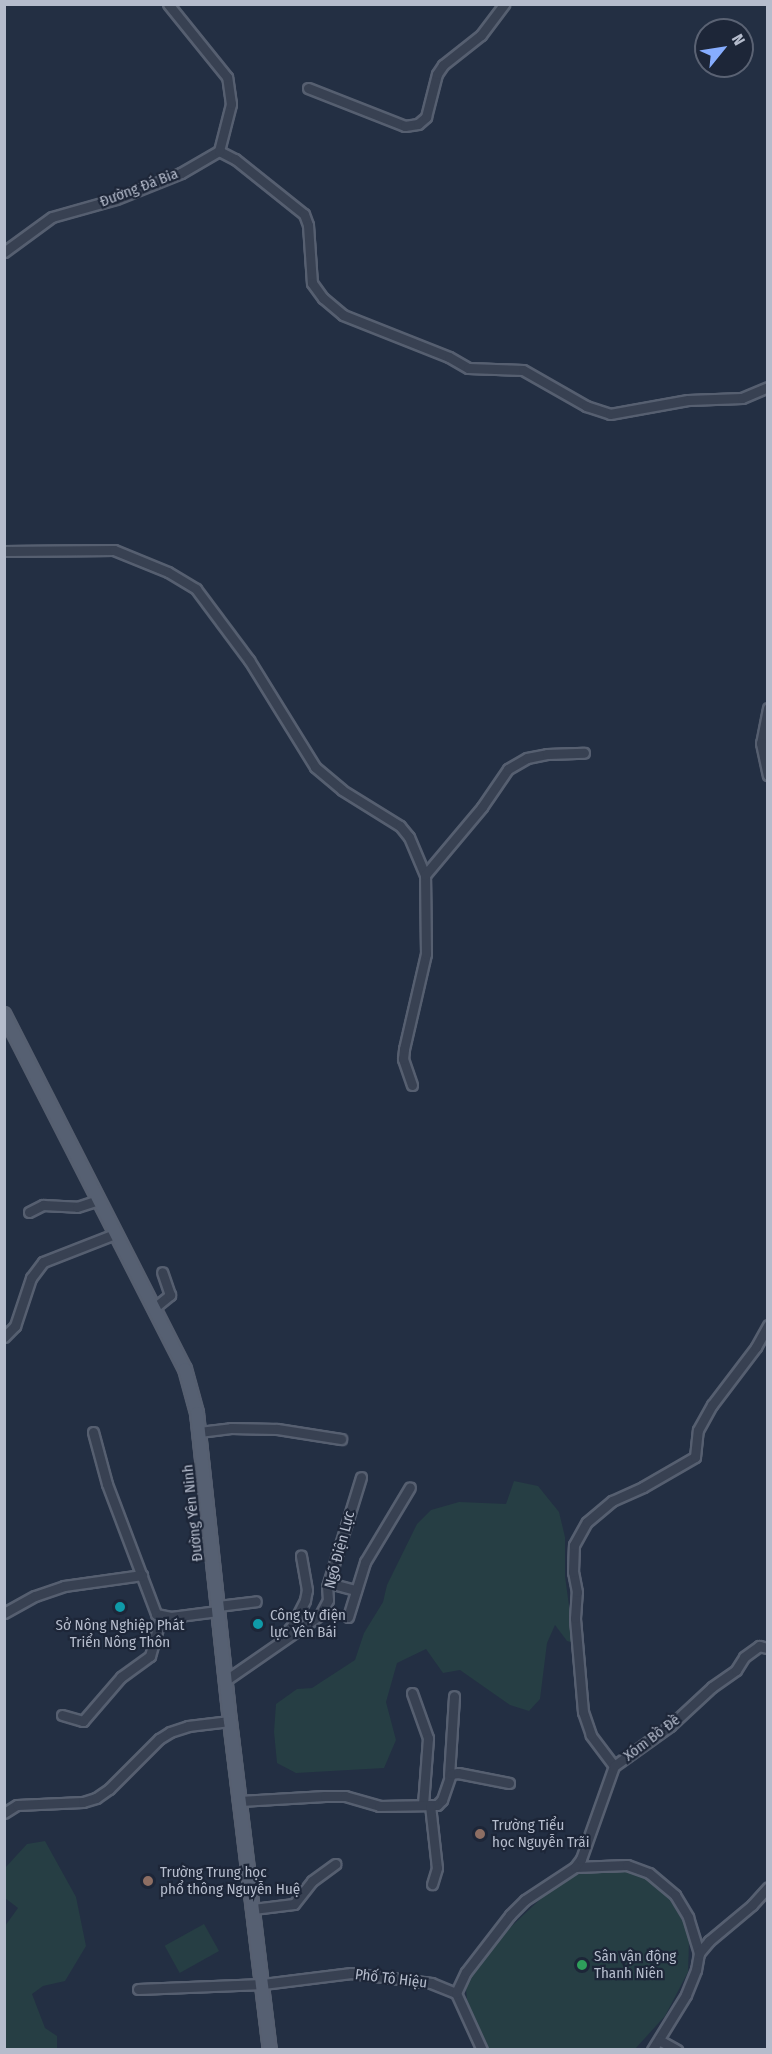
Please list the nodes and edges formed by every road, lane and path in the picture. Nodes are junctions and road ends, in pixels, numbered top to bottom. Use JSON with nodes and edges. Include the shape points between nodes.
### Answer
{"nodes":[{"id":1,"x":168,"y":4,"type":"edge"},
{"id":2,"x":504,"y":4,"type":"edge"},
{"id":3,"x":308,"y":88,"type":"dead end"},
{"id":4,"x":219,"y":151,"type":"junction"},
{"id":5,"x":4,"y":252,"type":"edge"},
{"id":6,"x":768,"y":387,"type":"edge"},
{"id":7,"x":4,"y":551,"type":"edge"},
{"id":8,"x":768,"y":708,"type":"edge"},
{"id":9,"x":584,"y":753,"type":"dead end"},
{"id":10,"x":768,"y":775,"type":"edge"},
{"id":11,"x":425,"y":875,"type":"junction"},
{"id":12,"x":5,"y":1017,"type":"edge"},
{"id":13,"x":412,"y":1085,"type":"dead end"},
{"id":14,"x":99,"y":1200,"type":"junction"},
{"id":15,"x":29,"y":1212,"type":"dead end"},
{"id":16,"x":115,"y":1234,"type":"junction"},
{"id":17,"x":162,"y":1272,"type":"dead end"},
{"id":18,"x":154,"y":1308,"type":"junction"},
{"id":19,"x":768,"y":1325,"type":"edge"},
{"id":20,"x":4,"y":1337,"type":"edge"},
{"id":21,"x":756,"y":1347,"type":"junction"},
{"id":22,"x":768,"y":1349,"type":"edge"},
{"id":23,"x":93,"y":1432,"type":"dead end"},
{"id":24,"x":199,"y":1432,"type":"junction"},
{"id":25,"x":340,"y":1439,"type":"dead end"},
{"id":26,"x":361,"y":1477,"type":"dead end"},
{"id":27,"x":410,"y":1487,"type":"dead end"},
{"id":28,"x":301,"y":1556,"type":"dead end"},
{"id":29,"x":142,"y":1575,"type":"junction"},
{"id":30,"x":329,"y":1583,"type":"junction"},
{"id":31,"x":356,"y":1590,"type":"junction"},
{"id":32,"x":256,"y":1600,"type":"dead end"},
{"id":33,"x":218,"y":1609,"type":"junction"},
{"id":34,"x":4,"y":1613,"type":"edge"},
{"id":35,"x":161,"y":1617,"type":"junction"},
{"id":36,"x":348,"y":1617,"type":"dead end"},
{"id":37,"x":768,"y":1648,"type":"edge"},
{"id":38,"x":264,"y":1654,"type":"junction"},
{"id":39,"x":226,"y":1680,"type":"junction"},
{"id":40,"x":412,"y":1693,"type":"dead end"},
{"id":41,"x":454,"y":1696,"type":"dead end"},
{"id":42,"x":62,"y":1715,"type":"dead end"},
{"id":43,"x":230,"y":1721,"type":"junction"},
{"id":44,"x":614,"y":1766,"type":"junction"},
{"id":45,"x":449,"y":1776,"type":"junction"},
{"id":46,"x":509,"y":1782,"type":"dead end"},
{"id":47,"x":240,"y":1801,"type":"junction"},
{"id":48,"x":4,"y":1802,"type":"edge"},
{"id":49,"x":17,"y":1805,"type":"junction"},
{"id":50,"x":426,"y":1805,"type":"junction"},
{"id":51,"x":4,"y":1813,"type":"edge"},
{"id":52,"x":335,"y":1864,"type":"dead end"},
{"id":53,"x":574,"y":1867,"type":"junction"},
{"id":54,"x":432,"y":1884,"type":"dead end"},
{"id":55,"x":768,"y":1887,"type":"edge"},
{"id":56,"x":253,"y":1909,"type":"junction"},
{"id":57,"x":699,"y":1953,"type":"junction"},
{"id":58,"x":263,"y":1984,"type":"junction"},
{"id":59,"x":138,"y":1989,"type":"dead end"},
{"id":60,"x":456,"y":1992,"type":"junction"},
{"id":61,"x":659,"y":2040,"type":"junction"},
{"id":62,"x":270,"y":2049,"type":"edge"},
{"id":63,"x":482,"y":2049,"type":"edge"},
{"id":64,"x":652,"y":2049,"type":"edge"},
{"id":65,"x":677,"y":2049,"type":"edge"}],
"edges":[{"from":1,"to":4,"type":"street","via":[[227,77],[231,104]]},
{"from":2,"to":3,"type":"street","via":[[482,35],[443,65],[426,117],[418,124],[405,126]]},
{"from":4,"to":5,"type":"street","name":"Đường Đá Bia","via":[[182,173],[116,199],[52,217]]},
{"from":4,"to":6,"type":"street","via":[[232,157],[307,219],[312,282],[343,315],[468,368],[523,370],[601,412],[615,414],[688,400],[742,398]]},
{"from":7,"to":11,"type":"street","via":[[114,550],[168,572],[196,589],[249,660],[315,767],[342,790],[400,825]]},
{"from":8,"to":10,"type":"street","via":[[761,743]]},
{"from":9,"to":11,"type":"street","via":[[527,758],[508,769]]},
{"from":11,"to":13,"type":"street","via":[[426,954],[403,1059]]},
{"from":12,"to":14,"type":"main road","name":"Đường Yên Ninh"},
{"from":14,"to":15,"type":"street","via":[[77,1207],[43,1205]]},
{"from":14,"to":16,"type":"main road","name":"Đường Yên Ninh"},
{"from":16,"to":18,"type":"main road","name":"Đường Yên Ninh"},
{"from":16,"to":20,"type":"street","via":[[43,1262],[31,1278],[15,1326]]},
{"from":17,"to":18,"type":"street","via":[[170,1295]]},
{"from":18,"to":24,"type":"main road","name":"Đường Yên Ninh","via":[[185,1369]]},
{"from":19,"to":21,"type":"street"},
{"from":21,"to":22,"type":"street"},
{"from":21,"to":44,"type":"street","via":[[698,1430],[695,1457],[612,1501],[587,1522],[574,1545],[575,1618],[585,1722]]},
{"from":23,"to":29,"type":"street","via":[[107,1484]]},
{"from":24,"to":25,"type":"street","via":[[277,1429]]},
{"from":24,"to":33,"type":"main road","name":"Đường Yên Ninh"},
{"from":26,"to":30,"type":"street","name":"Ngõ Điện Lực"},
{"from":27,"to":31,"type":"street","via":[[365,1562]]},
{"from":28,"to":38,"type":"street","via":[[305,1600],[292,1626]]},
{"from":29,"to":34,"type":"street","via":[[64,1586]]},
{"from":29,"to":35,"type":"street","via":[[154,1610]]},
{"from":30,"to":31,"type":"street"},
{"from":30,"to":38,"type":"street","name":"Ngõ Điện Lực","via":[[328,1600],[320,1615]]},
{"from":31,"to":36,"type":"street"},
{"from":32,"to":33,"type":"street"},
{"from":33,"to":35,"type":"street"},
{"from":33,"to":39,"type":"main road","name":"Đường Yên Ninh"},
{"from":35,"to":42,"type":"street","via":[[150,1656],[121,1677],[83,1721]]},
{"from":37,"to":44,"type":"street","name":"Xóm Bồ Đề","via":[[759,1646],[670,1726]]},
{"from":38,"to":39,"type":"street","name":"Ngõ Điện Lực"},
{"from":39,"to":43,"type":"main road","name":"Đường Yên Ninh"},
{"from":40,"to":50,"type":"street","via":[[428,1738]]},
{"from":41,"to":45,"type":"street"},
{"from":43,"to":47,"type":"main road","name":"Đường Yên Ninh"},
{"from":43,"to":49,"type":"street","via":[[170,1732],[96,1798]]},
{"from":44,"to":53,"type":"street","name":"Xóm Bồ Đề","via":[[586,1850]]},
{"from":45,"to":46,"type":"street","via":[[458,1773]]},
{"from":45,"to":50,"type":"street","via":[[441,1802]]},
{"from":47,"to":50,"type":"street","via":[[345,1796],[379,1806]]},
{"from":47,"to":56,"type":"main road","name":"Đường Yên Ninh"},
{"from":48,"to":49,"type":"street"},
{"from":49,"to":51,"type":"street"},
{"from":50,"to":54,"type":"street","via":[[436,1868]]},
{"from":52,"to":56,"type":"street","via":[[312,1881],[294,1904]]},
{"from":53,"to":57,"type":"street","via":[[627,1865],[649,1873],[683,1906]]},
{"from":53,"to":60,"type":"street","name":"Xóm Bồ Đề","via":[[510,1915],[466,1972]]},
{"from":55,"to":57,"type":"street"},
{"from":56,"to":58,"type":"main road","name":"Đường Yên Ninh"},
{"from":57,"to":61,"type":"street","via":[[686,1995]]},
{"from":58,"to":59,"type":"street","name":"Phố Tô Hiệu"},
{"from":58,"to":60,"type":"street","name":"Phố Tô Hiệu","via":[[351,1973],[431,1983]]},
{"from":58,"to":62,"type":"main road","name":"Đường Yên Ninh"},
{"from":60,"to":63,"type":"street"},
{"from":61,"to":64,"type":"street"},
{"from":61,"to":65,"type":"street"}]}
